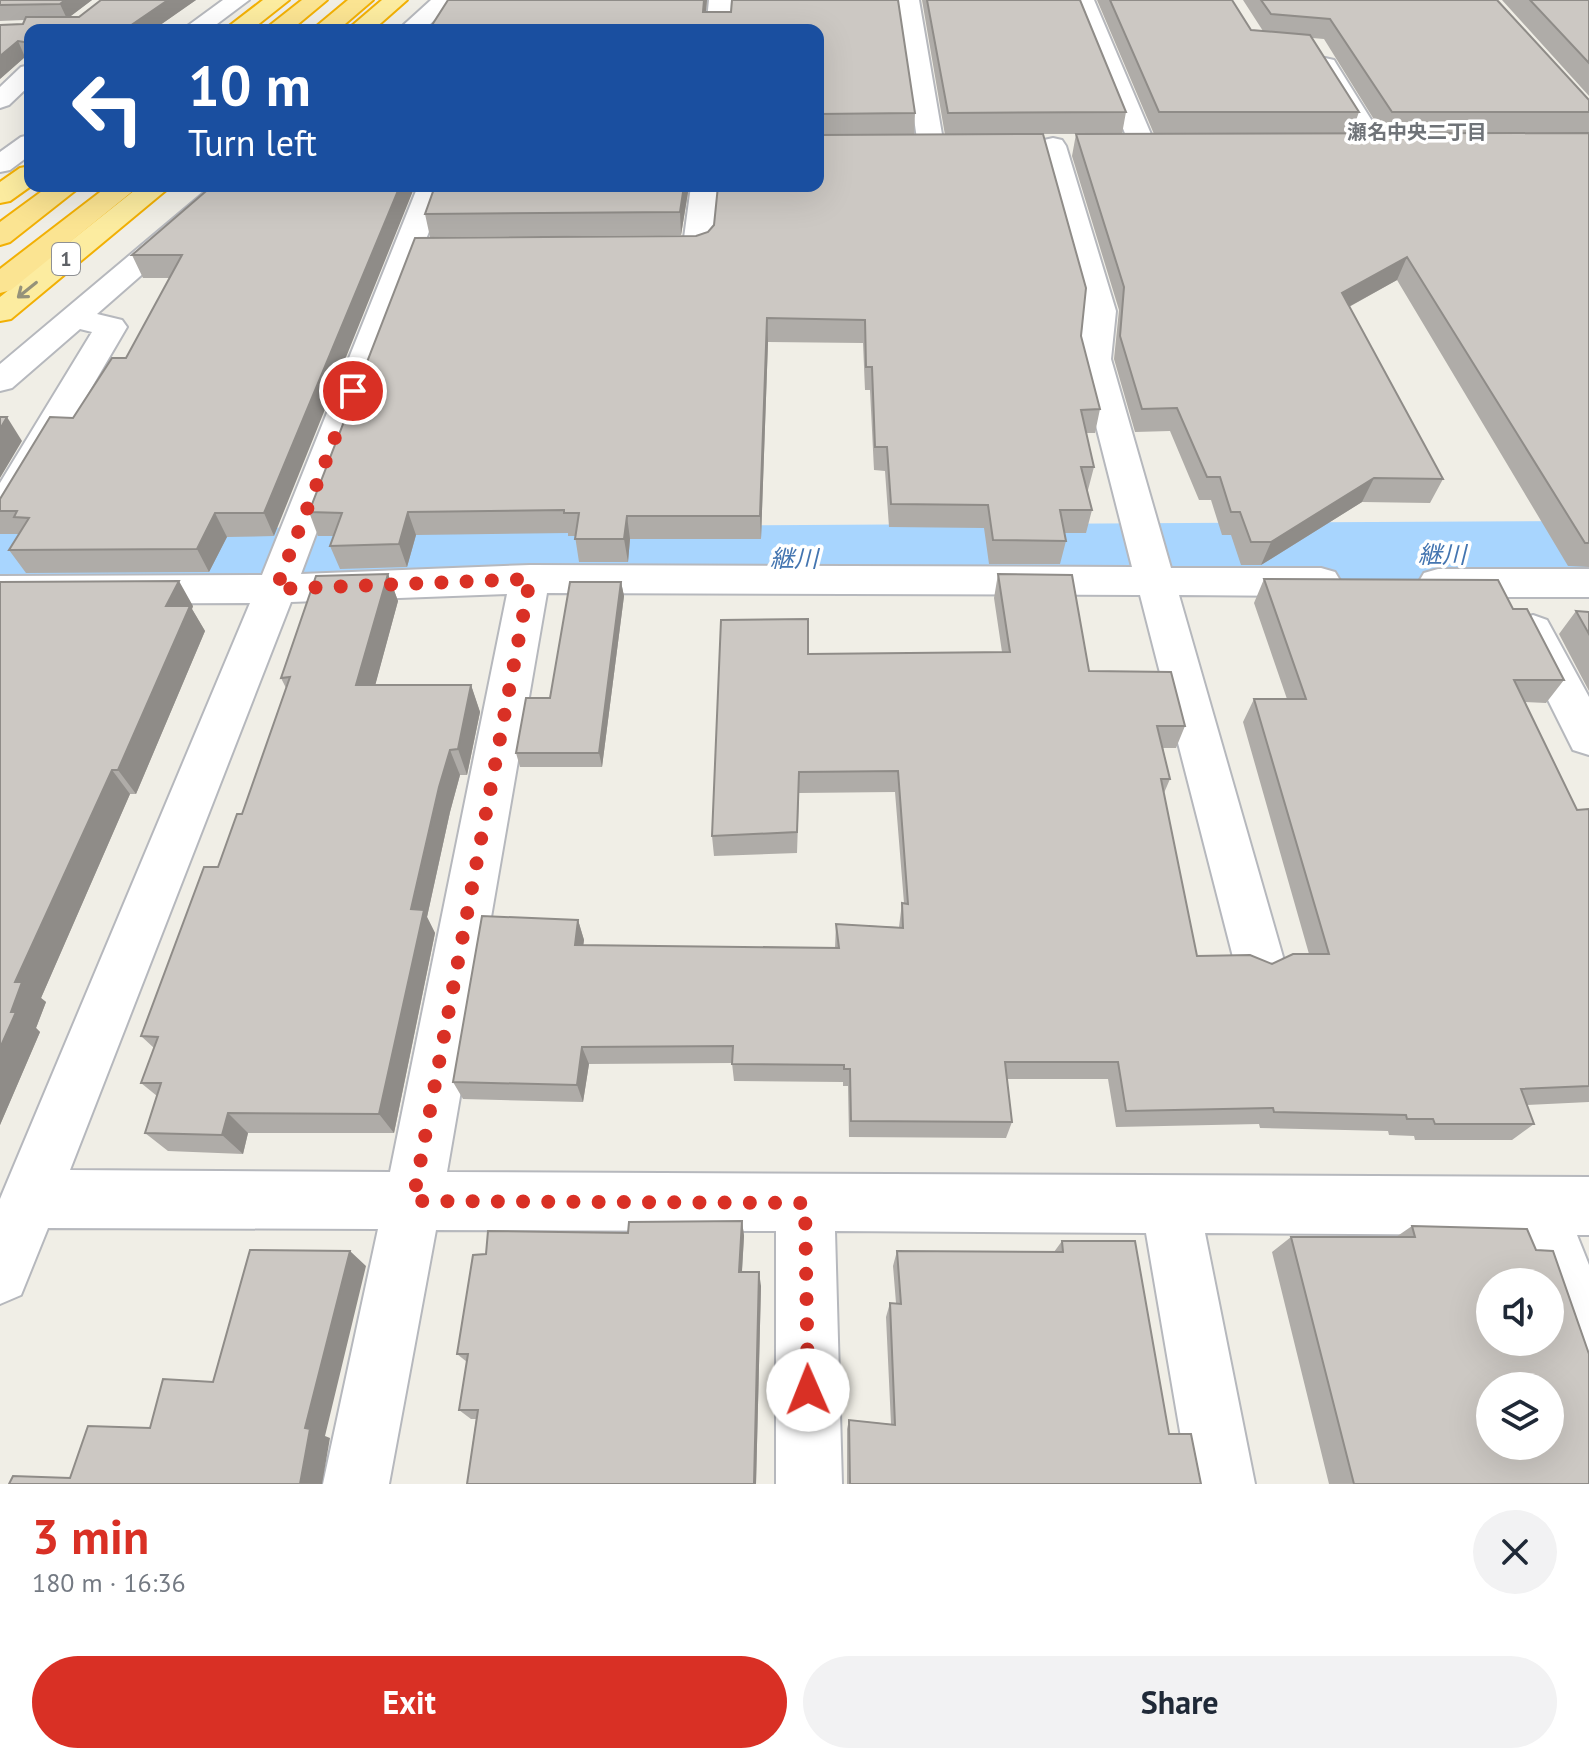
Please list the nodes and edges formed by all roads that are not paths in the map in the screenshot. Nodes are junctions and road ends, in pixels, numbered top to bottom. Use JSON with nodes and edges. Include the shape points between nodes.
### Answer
{"nodes":[{"id":1,"x":238,"y":0,"type":"edge"},
{"id":2,"x":278,"y":0,"type":"edge"},
{"id":3,"x":316,"y":0,"type":"edge"},
{"id":4,"x":362,"y":0,"type":"edge"},
{"id":5,"x":396,"y":0,"type":"edge"},
{"id":6,"x":444,"y":0,"type":"edge"},
{"id":7,"x":720,"y":0,"type":"edge"},
{"id":8,"x":908,"y":0,"type":"edge"},
{"id":9,"x":1083,"y":0,"type":"edge"},
{"id":10,"x":203,"y":24,"type":"edge"},
{"id":11,"x":244,"y":24,"type":"edge"},
{"id":12,"x":284,"y":24,"type":"edge"},
{"id":13,"x":332,"y":24,"type":"edge"},
{"id":14,"x":366,"y":24,"type":"edge"},
{"id":15,"x":417,"y":24,"type":"edge"},
{"id":16,"x":718,"y":24,"type":"edge"},
{"id":17,"x":1313,"y":46,"type":"edge"},
{"id":18,"x":24,"y":78,"type":"edge"},
{"id":19,"x":0,"y":100,"type":"edge"},
{"id":20,"x":1344,"y":145,"type":"edge"},
{"id":21,"x":1374,"y":145,"type":"junction"},
{"id":22,"x":1405,"y":145,"type":"edge"},
{"id":23,"x":903,"y":146,"type":"edge"},
{"id":24,"x":931,"y":146,"type":"junction"},
{"id":25,"x":961,"y":146,"type":"edge"},
{"id":26,"x":1053,"y":146,"type":"dead end"},
{"id":27,"x":1113,"y":146,"type":"edge"},
{"id":28,"x":1143,"y":146,"type":"junction"},
{"id":29,"x":1174,"y":146,"type":"edge"},
{"id":30,"x":59,"y":192,"type":"edge"},
{"id":31,"x":222,"y":192,"type":"edge"},
{"id":32,"x":431,"y":192,"type":"edge"},
{"id":33,"x":704,"y":192,"type":"edge"},
{"id":34,"x":128,"y":196,"type":"edge"},
{"id":35,"x":0,"y":236,"type":"edge"},
{"id":36,"x":620,"y":248,"type":"edge"},
{"id":37,"x":0,"y":284,"type":"edge"},
{"id":38,"x":0,"y":312,"type":"edge"},
{"id":39,"x":74,"y":318,"type":"junction"},
{"id":40,"x":0,"y":381,"type":"edge"},
{"id":41,"x":0,"y":513,"type":"edge"},
{"id":42,"x":530,"y":579,"type":"junction"},
{"id":43,"x":1158,"y":582,"type":"junction"},
{"id":44,"x":1349,"y":583,"type":"edge"},
{"id":45,"x":1397,"y":583,"type":"edge"},
{"id":46,"x":1509,"y":583,"type":"junction"},
{"id":47,"x":1589,"y":583,"type":"edge"},
{"id":48,"x":276,"y":589,"type":"junction"},
{"id":49,"x":0,"y":590,"type":"edge"},
{"id":50,"x":1589,"y":738,"type":"edge"},
{"id":51,"x":1258,"y":957,"type":"edge"},
{"id":52,"x":29,"y":1199,"type":"junction"},
{"id":53,"x":413,"y":1201,"type":"junction"},
{"id":54,"x":805,"y":1203,"type":"junction"},
{"id":55,"x":1170,"y":1204,"type":"junction"},
{"id":56,"x":1563,"y":1206,"type":"edge"},
{"id":57,"x":0,"y":1274,"type":"edge"},
{"id":58,"x":1589,"y":1344,"type":"edge"},
{"id":59,"x":356,"y":1484,"type":"edge"},
{"id":60,"x":809,"y":1484,"type":"edge"},
{"id":61,"x":1222,"y":1484,"type":"edge"}],
"edges":[{"from":1,"to":10,"type":"street"},
{"from":2,"to":11,"type":"highway"},
{"from":3,"to":12,"type":"highway"},
{"from":4,"to":13,"type":"highway"},
{"from":5,"to":14,"type":"highway"},
{"from":6,"to":15,"type":"street"},
{"from":7,"to":16,"type":"street"},
{"from":8,"to":24,"type":"street"},
{"from":9,"to":28,"type":"street"},
{"from":17,"to":21,"type":"street"},
{"from":18,"to":19,"type":"street"},
{"from":20,"to":21,"type":"street"},
{"from":21,"to":22,"type":"street"},
{"from":23,"to":24,"type":"street"},
{"from":24,"to":25,"type":"street"},
{"from":26,"to":43,"type":"street","via":[[1100,311],[1095,359]]},
{"from":27,"to":28,"type":"street"},
{"from":28,"to":29,"type":"street"},
{"from":30,"to":35,"type":"highway"},
{"from":31,"to":39,"type":"street"},
{"from":32,"to":48,"type":"street","via":[[422,249]]},
{"from":33,"to":36,"type":"street","via":[[697,247]]},
{"from":34,"to":37,"type":"highway","number":"1"},
{"from":34,"to":38,"type":"highway","number":"1","one_way":true},
{"from":39,"to":40,"type":"street"},
{"from":39,"to":41,"type":"street","via":[[111,327]]},
{"from":42,"to":43,"type":"street"},
{"from":42,"to":48,"type":"street"},
{"from":42,"to":53,"type":"street"},
{"from":43,"to":44,"type":"street"},
{"from":43,"to":51,"type":"street"},
{"from":45,"to":46,"type":"street"},
{"from":46,"to":47,"type":"street"},
{"from":46,"to":50,"type":"street"},
{"from":48,"to":49,"type":"street"},
{"from":48,"to":52,"type":"street"},
{"from":52,"to":53,"type":"street"},
{"from":52,"to":57,"type":"street"},
{"from":53,"to":54,"type":"street"},
{"from":53,"to":59,"type":"street"},
{"from":54,"to":55,"type":"street"},
{"from":54,"to":60,"type":"street"},
{"from":55,"to":56,"type":"street"},
{"from":55,"to":61,"type":"street"},
{"from":56,"to":58,"type":"street"}]}
